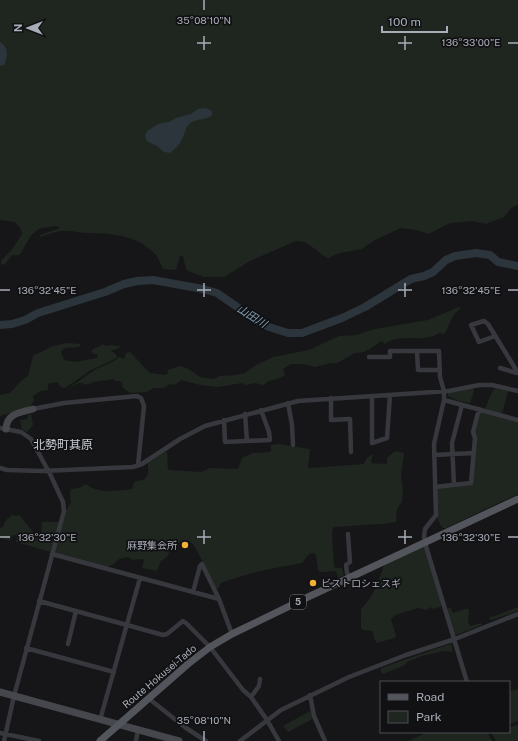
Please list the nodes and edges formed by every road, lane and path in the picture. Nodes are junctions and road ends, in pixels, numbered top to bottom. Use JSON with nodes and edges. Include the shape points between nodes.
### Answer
{"nodes":[{"id":1,"x":495,"y":336,"type":"junction"},
{"id":2,"x":417,"y":351,"type":"junction"},
{"id":3,"x":369,"y":357,"type":"dead end"},
{"id":4,"x":500,"y":368,"type":"dead end"},
{"id":5,"x":439,"y":370,"type":"junction"},
{"id":6,"x":518,"y":373,"type":"edge"},
{"id":7,"x":444,"y":391,"type":"junction"},
{"id":8,"x":518,"y":391,"type":"edge"},
{"id":9,"x":390,"y":395,"type":"junction"},
{"id":10,"x":372,"y":396,"type":"junction"},
{"id":11,"x":331,"y":398,"type":"junction"},
{"id":12,"x":444,"y":400,"type":"junction"},
{"id":13,"x":288,"y":403,"type":"junction"},
{"id":14,"x":462,"y":405,"type":"junction"},
{"id":15,"x":33,"y":409,"type":"joint"},
{"id":16,"x":479,"y":409,"type":"junction"},
{"id":17,"x":261,"y":410,"type":"junction"},
{"id":18,"x":245,"y":414,"type":"junction"},
{"id":19,"x":224,"y":420,"type":"junction"},
{"id":20,"x":518,"y":420,"type":"edge"},
{"id":21,"x":3,"y":429,"type":"edge"},
{"id":22,"x":247,"y":441,"type":"junction"},
{"id":23,"x":293,"y":445,"type":"dead end"},
{"id":24,"x":352,"y":452,"type":"dead end"},
{"id":25,"x":474,"y":453,"type":"junction"},
{"id":26,"x":452,"y":454,"type":"junction"},
{"id":27,"x":434,"y":455,"type":"junction"},
{"id":28,"x":138,"y":466,"type":"junction"},
{"id":29,"x":0,"y":468,"type":"edge"},
{"id":30,"x":48,"y":471,"type":"junction"},
{"id":31,"x":454,"y":485,"type":"junction"},
{"id":32,"x":435,"y":487,"type":"junction"},
{"id":33,"x":518,"y":499,"type":"edge"},
{"id":34,"x":348,"y":534,"type":"dead end"},
{"id":35,"x":425,"y":543,"type":"junction"},
{"id":36,"x":52,"y":554,"type":"junction"},
{"id":37,"x":351,"y":577,"type":"junction"},
{"id":38,"x":140,"y":578,"type":"junction"},
{"id":39,"x":193,"y":592,"type":"junction"},
{"id":40,"x":220,"y":599,"type":"junction"},
{"id":41,"x":39,"y":601,"type":"junction"},
{"id":42,"x":76,"y":611,"type":"junction"},
{"id":43,"x":518,"y":614,"type":"edge"},
{"id":44,"x":127,"y":625,"type":"junction"},
{"id":45,"x":232,"y":634,"type":"junction"},
{"id":46,"x":455,"y":639,"type":"junction"},
{"id":47,"x":68,"y":644,"type":"dead end"},
{"id":48,"x":210,"y":647,"type":"junction"},
{"id":49,"x":26,"y":648,"type":"junction"},
{"id":50,"x":114,"y":672,"type":"junction"},
{"id":51,"x":260,"y":679,"type":"dead end"},
{"id":52,"x":467,"y":681,"type":"edge"},
{"id":53,"x":0,"y":692,"type":"edge"},
{"id":54,"x":310,"y":695,"type":"junction"},
{"id":55,"x":14,"y":696,"type":"junction"},
{"id":56,"x":251,"y":697,"type":"junction"},
{"id":57,"x":148,"y":698,"type":"junction"},
{"id":58,"x":100,"y":720,"type":"junction"},
{"id":59,"x":267,"y":720,"type":"junction"},
{"id":60,"x":118,"y":724,"type":"junction"},
{"id":61,"x":138,"y":730,"type":"junction"},
{"id":62,"x":0,"y":733,"type":"edge"},
{"id":63,"x":6,"y":734,"type":"junction"},
{"id":64,"x":30,"y":740,"type":"edge"},
{"id":65,"x":4,"y":741,"type":"edge"},
{"id":66,"x":39,"y":741,"type":"edge"},
{"id":67,"x":100,"y":741,"type":"edge"},
{"id":68,"x":136,"y":741,"type":"edge"},
{"id":69,"x":179,"y":741,"type":"edge"},
{"id":70,"x":206,"y":741,"type":"edge"},
{"id":71,"x":240,"y":741,"type":"edge"},
{"id":72,"x":280,"y":741,"type":"edge"},
{"id":73,"x":325,"y":741,"type":"edge"}],
"edges":[{"from":1,"to":1,"type":"street","via":[[484,321],[472,325],[479,342]]},
{"from":1,"to":6,"type":"street"},
{"from":2,"to":3,"type":"street","via":[[390,351],[390,357]]},
{"from":2,"to":5,"type":"street","via":[[418,370]]},
{"from":2,"to":5,"type":"street","via":[[439,351]]},
{"from":4,"to":6,"type":"street"},
{"from":5,"to":7,"type":"street"},
{"from":7,"to":8,"type":"street","via":[[484,385]]},
{"from":7,"to":9,"type":"street"},
{"from":7,"to":12,"type":"street"},
{"from":9,"to":10,"type":"street"},
{"from":9,"to":10,"type":"street","via":[[387,438],[372,443]]},
{"from":10,"to":11,"type":"street"},
{"from":11,"to":13,"type":"street"},
{"from":11,"to":24,"type":"street","via":[[331,420],[350,419]]},
{"from":12,"to":14,"type":"street"},
{"from":12,"to":27,"type":"street","via":[[434,440]]},
{"from":13,"to":17,"type":"street"},
{"from":13,"to":23,"type":"street"},
{"from":14,"to":16,"type":"street"},
{"from":14,"to":26,"type":"street","via":[[452,443]]},
{"from":15,"to":21,"type":"main road","via":[[9,417]]},
{"from":15,"to":28,"type":"street","via":[[64,403],[137,396],[141,398],[144,406]]},
{"from":16,"to":20,"type":"street"},
{"from":16,"to":25,"type":"street","via":[[473,432]]},
{"from":17,"to":18,"type":"street"},
{"from":17,"to":22,"type":"street","via":[[270,440]]},
{"from":18,"to":19,"type":"street"},
{"from":18,"to":22,"type":"street"},
{"from":19,"to":22,"type":"street","via":[[225,442]]},
{"from":19,"to":28,"type":"street","via":[[200,428]]},
{"from":21,"to":30,"type":"street","via":[[28,436]]},
{"from":25,"to":26,"type":"street"},
{"from":25,"to":31,"type":"street","via":[[471,483]]},
{"from":26,"to":27,"type":"street"},
{"from":26,"to":31,"type":"street"},
{"from":27,"to":32,"type":"street"},
{"from":28,"to":30,"type":"street"},
{"from":29,"to":30,"type":"street"},
{"from":30,"to":36,"type":"street","via":[[63,502],[64,511]]},
{"from":31,"to":32,"type":"street"},
{"from":32,"to":35,"type":"street","via":[[436,514],[425,529]]},
{"from":33,"to":35,"type":"main road","name":"Route Hokusei-Tado","number":"5"},
{"from":34,"to":37,"type":"street","via":[[350,562],[346,565],[346,573]]},
{"from":35,"to":37,"type":"main road","name":"Route Hokusei-Tado","number":"5"},
{"from":35,"to":46,"type":"street"},
{"from":36,"to":38,"type":"street"},
{"from":36,"to":41,"type":"street"},
{"from":37,"to":45,"type":"main road","name":"Route Hokusei-Tado","number":"5"},
{"from":38,"to":39,"type":"street"},
{"from":38,"to":44,"type":"street"},
{"from":39,"to":40,"type":"street"},
{"from":39,"to":40,"type":"street","via":[[202,564]]},
{"from":40,"to":45,"type":"street"},
{"from":41,"to":42,"type":"street"},
{"from":41,"to":49,"type":"street"},
{"from":42,"to":44,"type":"street"},
{"from":42,"to":47,"type":"street"},
{"from":43,"to":46,"type":"street"},
{"from":44,"to":48,"type":"street","via":[[163,635],[183,621]]},
{"from":44,"to":50,"type":"street"},
{"from":45,"to":48,"type":"main road","name":"Route Hokusei-Tado","number":"5"},
{"from":46,"to":52,"type":"street"},
{"from":46,"to":54,"type":"street","via":[[375,667]]},
{"from":48,"to":56,"type":"street"},
{"from":48,"to":57,"type":"main road","name":"Route Hokusei-Tado","number":"5"},
{"from":49,"to":50,"type":"street"},
{"from":49,"to":55,"type":"street"},
{"from":50,"to":58,"type":"street"},
{"from":51,"to":56,"type":"street","via":[[259,686]]},
{"from":53,"to":55,"type":"main road"},
{"from":54,"to":59,"type":"street"},
{"from":54,"to":73,"type":"street","via":[[314,716]]},
{"from":55,"to":58,"type":"main road"},
{"from":55,"to":63,"type":"street"},
{"from":56,"to":59,"type":"street"},
{"from":57,"to":60,"type":"main road","name":"Route Hokusei-Tado","number":"5"},
{"from":57,"to":70,"type":"street"},
{"from":58,"to":60,"type":"main road"},
{"from":59,"to":71,"type":"street"},
{"from":59,"to":72,"type":"street"},
{"from":60,"to":61,"type":"main road"},
{"from":60,"to":67,"type":"main road","name":"Route Hokusei-Tado","number":"5"},
{"from":61,"to":68,"type":"street"},
{"from":61,"to":69,"type":"main road"},
{"from":62,"to":63,"type":"street"},
{"from":63,"to":64,"type":"street"},
{"from":63,"to":65,"type":"street"},
{"from":64,"to":66,"type":"street"}]}
